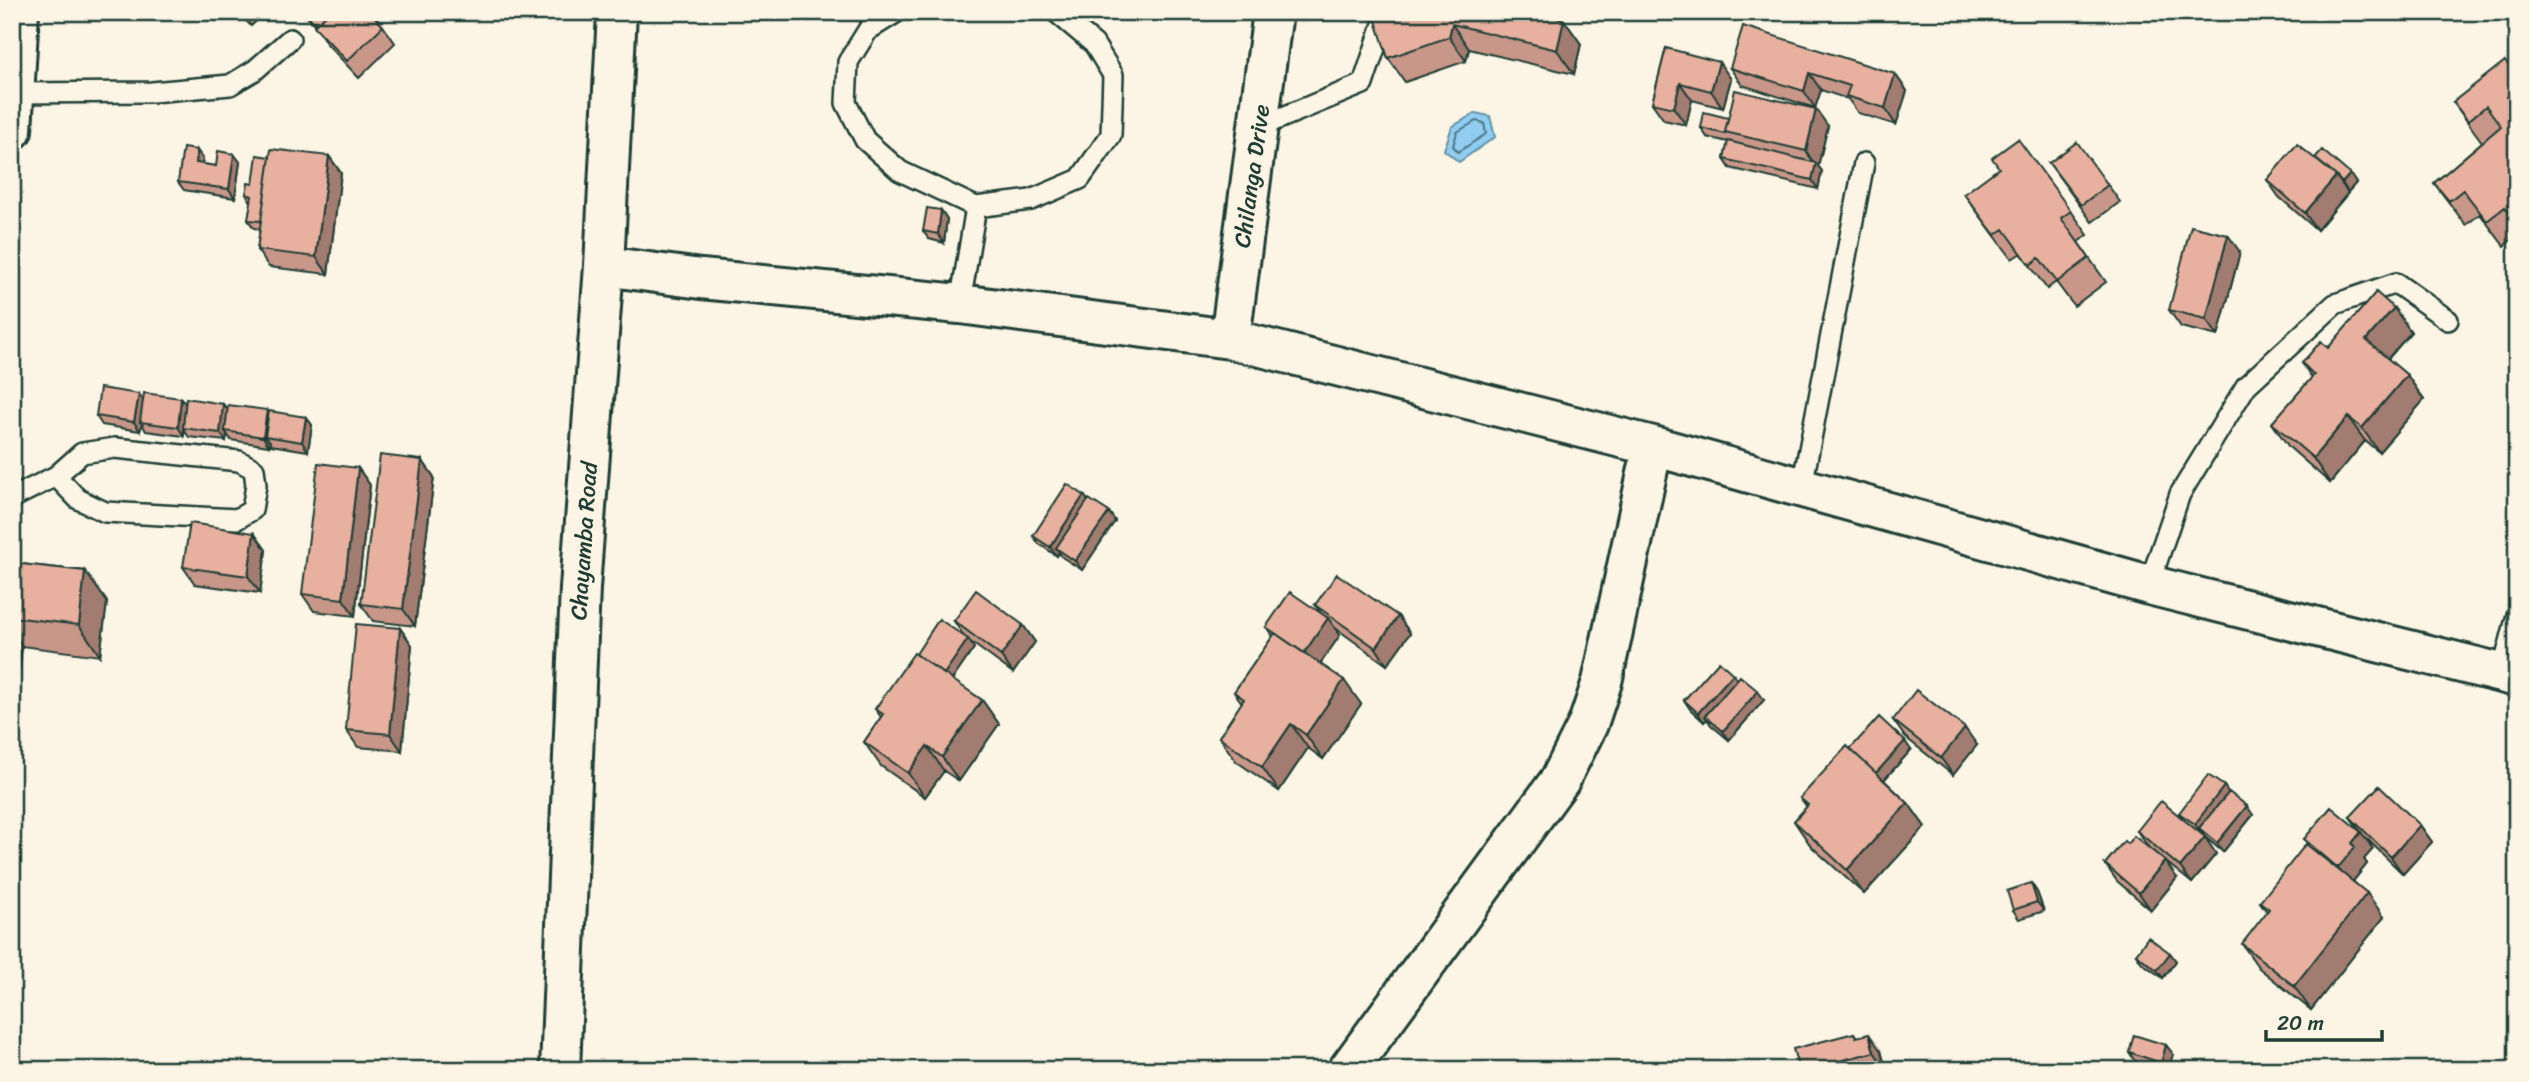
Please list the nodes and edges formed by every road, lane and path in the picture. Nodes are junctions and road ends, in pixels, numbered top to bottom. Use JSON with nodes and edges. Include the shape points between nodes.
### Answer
{"nodes":[{"id":1,"x":19,"y":12,"type":"edge"},
{"id":2,"x":617,"y":12,"type":"edge"},
{"id":3,"x":897,"y":12,"type":"edge"},
{"id":4,"x":1056,"y":12,"type":"edge"},
{"id":5,"x":1273,"y":12,"type":"edge"},
{"id":6,"x":1387,"y":12,"type":"edge"},
{"id":7,"x":290,"y":39,"type":"dead end"},
{"id":8,"x":13,"y":112,"type":"edge"},
{"id":9,"x":1259,"y":127,"type":"junction"},
{"id":10,"x":1864,"y":163,"type":"dead end"},
{"id":11,"x":976,"y":207,"type":"junction"},
{"id":12,"x":604,"y":266,"type":"junction"},
{"id":13,"x":960,"y":304,"type":"junction"},
{"id":14,"x":2448,"y":320,"type":"dead end"},
{"id":15,"x":1230,"y":339,"type":"junction"},
{"id":16,"x":1653,"y":446,"type":"junction"},
{"id":17,"x":56,"y":476,"type":"junction"},
{"id":18,"x":1802,"y":486,"type":"junction"},
{"id":19,"x":12,"y":498,"type":"edge"},
{"id":20,"x":2149,"y":585,"type":"junction"},
{"id":21,"x":2517,"y":615,"type":"edge"},
{"id":22,"x":2509,"y":675,"type":"edge"},
{"id":23,"x":560,"y":1070,"type":"edge"},
{"id":24,"x":1348,"y":1070,"type":"edge"}],
"edges":[{"from":1,"to":8,"type":"street"},
{"from":2,"to":12,"type":"street","name":"Chayamba Road"},
{"from":3,"to":11,"type":"lane","via":[[869,30],[848,62],[846,103],[865,140],[900,171]]},
{"from":4,"to":11,"type":"lane","via":[[1094,44],[1113,75],[1111,135],[1080,179],[1031,200]]},
{"from":5,"to":9,"type":"street","name":"Chilanga Drive"},
{"from":6,"to":9,"type":"lane","via":[[1363,84]]},
{"from":7,"to":8,"type":"lane","via":[[256,70],[230,85]]},
{"from":9,"to":15,"type":"street","name":"Chilanga Drive"},
{"from":10,"to":18,"type":"lane"},
{"from":11,"to":13,"type":"lane"},
{"from":12,"to":13,"type":"street"},
{"from":12,"to":23,"type":"street","name":"Chayamba Road","via":[[580,588]]},
{"from":13,"to":15,"type":"street"},
{"from":14,"to":20,"type":"lane","via":[[2396,283],[2334,304],[2246,386],[2180,494]]},
{"from":15,"to":16,"type":"street"},
{"from":16,"to":18,"type":"street"},
{"from":16,"to":24,"type":"street","via":[[1602,682],[1588,724],[1560,780]]},
{"from":17,"to":17,"type":"lane","via":[[78,499],[105,512],[237,519],[252,510],[256,485],[254,469],[239,461],[115,448],[82,453]]},
{"from":17,"to":19,"type":"lane"},
{"from":18,"to":20,"type":"street"},
{"from":20,"to":22,"type":"street"},
{"from":21,"to":22,"type":"lane"}]}
